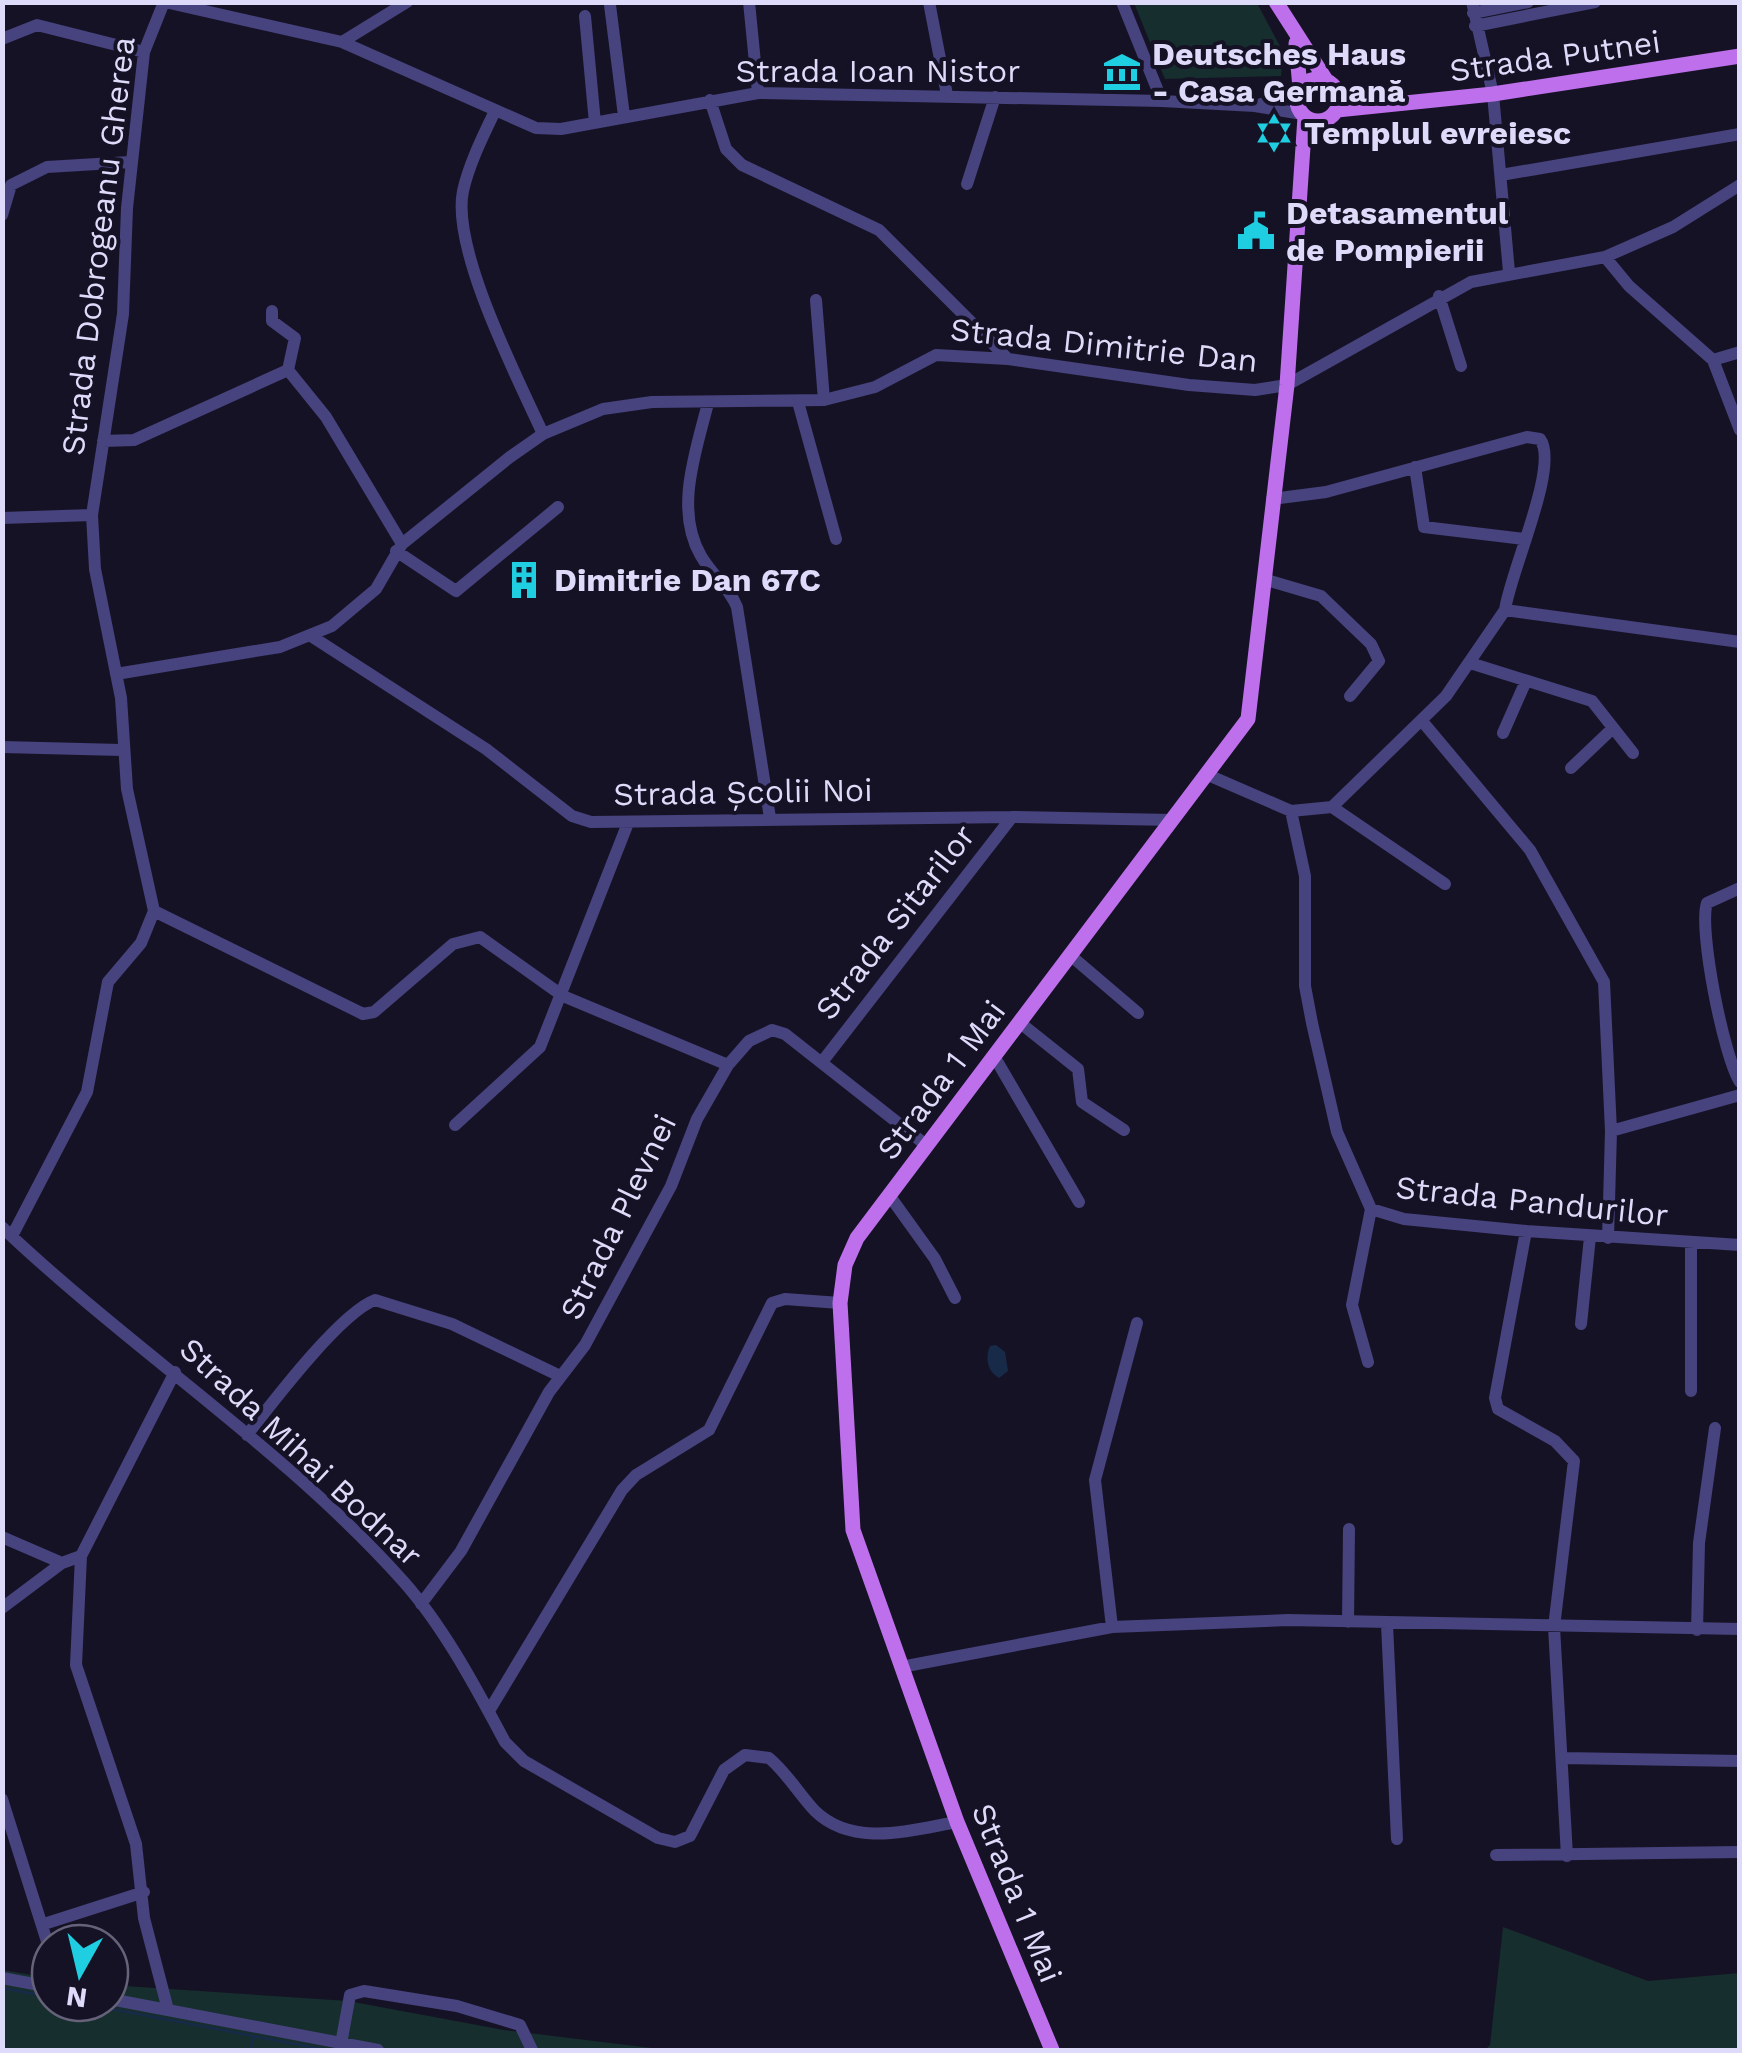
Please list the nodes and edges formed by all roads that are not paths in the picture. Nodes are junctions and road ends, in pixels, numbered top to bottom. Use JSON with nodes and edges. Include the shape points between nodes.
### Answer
{"nodes":[{"id":1,"x":165,"y":2,"type":"edge"},
{"id":2,"x":407,"y":2,"type":"edge"},
{"id":3,"x":749,"y":2,"type":"edge"},
{"id":4,"x":929,"y":2,"type":"edge"},
{"id":5,"x":1122,"y":2,"type":"edge"},
{"id":6,"x":1276,"y":2,"type":"edge"},
{"id":7,"x":1528,"y":2,"type":"edge"},
{"id":8,"x":1595,"y":2,"type":"edge"},
{"id":9,"x":188,"y":5,"type":"edge"},
{"id":10,"x":610,"y":5,"type":"dead end"},
{"id":11,"x":1473,"y":14,"type":"edge"},
{"id":12,"x":585,"y":16,"type":"dead end"},
{"id":13,"x":2,"y":39,"type":"edge"},
{"id":14,"x":1296,"y":40,"type":"junction"},
{"id":15,"x":342,"y":42,"type":"junction"},
{"id":16,"x":144,"y":52,"type":"junction"},
{"id":17,"x":1740,"y":56,"type":"edge"},
{"id":18,"x":1326,"y":80,"type":"junction"},
{"id":19,"x":758,"y":92,"type":"junction"},
{"id":20,"x":1299,"y":92,"type":"junction"},
{"id":21,"x":1338,"y":92,"type":"junction"},
{"id":22,"x":1493,"y":94,"type":"junction"},
{"id":23,"x":947,"y":96,"type":"junction"},
{"id":24,"x":995,"y":97,"type":"junction"},
{"id":25,"x":710,"y":100,"type":"junction"},
{"id":26,"x":1162,"y":102,"type":"junction"},
{"id":27,"x":1377,"y":104,"type":"junction"},
{"id":28,"x":1256,"y":106,"type":"junction"},
{"id":29,"x":1337,"y":110,"type":"junction"},
{"id":30,"x":495,"y":111,"type":"junction"},
{"id":31,"x":624,"y":116,"type":"junction"},
{"id":32,"x":1309,"y":117,"type":"junction"},
{"id":33,"x":595,"y":122,"type":"junction"},
{"id":34,"x":1740,"y":134,"type":"edge"},
{"id":35,"x":130,"y":162,"type":"junction"},
{"id":36,"x":1501,"y":175,"type":"junction"},
{"id":37,"x":967,"y":184,"type":"dead end"},
{"id":38,"x":1740,"y":185,"type":"edge"},
{"id":39,"x":2,"y":215,"type":"edge"},
{"id":40,"x":1605,"y":257,"type":"junction"},
{"id":41,"x":1508,"y":272,"type":"junction"},
{"id":42,"x":1439,"y":296,"type":"junction"},
{"id":43,"x":816,"y":300,"type":"dead end"},
{"id":44,"x":272,"y":311,"type":"dead end"},
{"id":45,"x":1740,"y":352,"type":"edge"},
{"id":46,"x":1008,"y":358,"type":"junction"},
{"id":47,"x":1713,"y":360,"type":"junction"},
{"id":48,"x":1461,"y":366,"type":"dead end"},
{"id":49,"x":288,"y":370,"type":"junction"},
{"id":50,"x":1287,"y":385,"type":"junction"},
{"id":51,"x":824,"y":400,"type":"junction"},
{"id":52,"x":798,"y":402,"type":"junction"},
{"id":53,"x":708,"y":403,"type":"junction"},
{"id":54,"x":1740,"y":430,"type":"edge"},
{"id":55,"x":543,"y":434,"type":"junction"},
{"id":56,"x":104,"y":440,"type":"junction"},
{"id":57,"x":1415,"y":467,"type":"junction"},
{"id":58,"x":1272,"y":498,"type":"junction"},
{"id":59,"x":558,"y":506,"type":"dead end"},
{"id":60,"x":92,"y":514,"type":"junction"},
{"id":61,"x":2,"y":518,"type":"edge"},
{"id":62,"x":1524,"y":539,"type":"junction"},
{"id":63,"x":836,"y":540,"type":"dead end"},
{"id":64,"x":399,"y":548,"type":"junction"},
{"id":65,"x":1263,"y":579,"type":"junction"},
{"id":66,"x":1506,"y":610,"type":"junction"},
{"id":67,"x":311,"y":636,"type":"junction"},
{"id":68,"x":1740,"y":642,"type":"edge"},
{"id":69,"x":1470,"y":662,"type":"junction"},
{"id":70,"x":116,"y":674,"type":"junction"},
{"id":71,"x":1526,"y":681,"type":"junction"},
{"id":72,"x":1350,"y":696,"type":"dead end"},
{"id":73,"x":1422,"y":722,"type":"junction"},
{"id":74,"x":1612,"y":729,"type":"junction"},
{"id":75,"x":1503,"y":733,"type":"dead end"},
{"id":76,"x":2,"y":746,"type":"edge"},
{"id":77,"x":122,"y":750,"type":"junction"},
{"id":78,"x":1633,"y":753,"type":"dead end"},
{"id":79,"x":1571,"y":768,"type":"dead end"},
{"id":80,"x":1208,"y":776,"type":"junction"},
{"id":81,"x":1332,"y":807,"type":"junction"},
{"id":82,"x":1290,"y":811,"type":"junction"},
{"id":83,"x":1012,"y":816,"type":"junction"},
{"id":84,"x":770,"y":818,"type":"junction"},
{"id":85,"x":1172,"y":820,"type":"junction"},
{"id":86,"x":628,"y":823,"type":"junction"},
{"id":87,"x":1445,"y":884,"type":"dead end"},
{"id":88,"x":1740,"y":888,"type":"edge"},
{"id":89,"x":154,"y":911,"type":"junction"},
{"id":90,"x":1070,"y":955,"type":"junction"},
{"id":91,"x":563,"y":996,"type":"junction"},
{"id":92,"x":1138,"y":1013,"type":"dead end"},
{"id":93,"x":1020,"y":1022,"type":"junction"},
{"id":94,"x":994,"y":1056,"type":"junction"},
{"id":95,"x":1734,"y":1056,"type":"edge"},
{"id":96,"x":822,"y":1062,"type":"junction"},
{"id":97,"x":728,"y":1065,"type":"junction"},
{"id":98,"x":1740,"y":1082,"type":"edge"},
{"id":99,"x":1740,"y":1094,"type":"edge"},
{"id":100,"x":455,"y":1125,"type":"dead end"},
{"id":101,"x":1124,"y":1130,"type":"dead end"},
{"id":102,"x":1611,"y":1131,"type":"junction"},
{"id":103,"x":926,"y":1145,"type":"junction"},
{"id":104,"x":889,"y":1195,"type":"junction"},
{"id":105,"x":1078,"y":1202,"type":"dead end"},
{"id":106,"x":1371,"y":1209,"type":"junction"},
{"id":107,"x":1526,"y":1231,"type":"junction"},
{"id":108,"x":7,"y":1232,"type":"edge"},
{"id":109,"x":1590,"y":1237,"type":"junction"},
{"id":110,"x":1608,"y":1238,"type":"junction"},
{"id":111,"x":1691,"y":1245,"type":"junction"},
{"id":112,"x":1740,"y":1245,"type":"edge"},
{"id":113,"x":955,"y":1298,"type":"dead end"},
{"id":114,"x":840,"y":1303,"type":"junction"},
{"id":115,"x":1137,"y":1322,"type":"dead end"},
{"id":116,"x":1580,"y":1324,"type":"dead end"},
{"id":117,"x":1368,"y":1362,"type":"dead end"},
{"id":118,"x":176,"y":1372,"type":"junction"},
{"id":119,"x":560,"y":1376,"type":"junction"},
{"id":120,"x":1691,"y":1390,"type":"dead end"},
{"id":121,"x":1715,"y":1428,"type":"dead end"},
{"id":122,"x":247,"y":1435,"type":"junction"},
{"id":123,"x":1349,"y":1529,"type":"dead end"},
{"id":124,"x":2,"y":1537,"type":"edge"},
{"id":125,"x":81,"y":1556,"type":"junction"},
{"id":126,"x":62,"y":1563,"type":"junction"},
{"id":127,"x":421,"y":1604,"type":"junction"},
{"id":128,"x":2,"y":1608,"type":"edge"},
{"id":129,"x":1348,"y":1622,"type":"junction"},
{"id":130,"x":1387,"y":1624,"type":"junction"},
{"id":131,"x":1112,"y":1627,"type":"junction"},
{"id":132,"x":1554,"y":1628,"type":"junction"},
{"id":133,"x":1698,"y":1630,"type":"junction"},
{"id":134,"x":1740,"y":1630,"type":"edge"},
{"id":135,"x":901,"y":1668,"type":"junction"},
{"id":136,"x":488,"y":1711,"type":"junction"},
{"id":137,"x":1563,"y":1758,"type":"junction"},
{"id":138,"x":1740,"y":1761,"type":"edge"},
{"id":139,"x":2,"y":1798,"type":"edge"},
{"id":140,"x":957,"y":1822,"type":"junction"},
{"id":141,"x":1397,"y":1839,"type":"dead end"},
{"id":142,"x":1740,"y":1852,"type":"edge"},
{"id":143,"x":1496,"y":1855,"type":"dead end"},
{"id":144,"x":1567,"y":1856,"type":"junction"},
{"id":145,"x":144,"y":1892,"type":"junction"},
{"id":146,"x":44,"y":1923,"type":"edge"},
{"id":147,"x":47,"y":1923,"type":"edge"},
{"id":148,"x":2,"y":1978,"type":"edge"},
{"id":149,"x":30,"y":1983,"type":"edge"},
{"id":150,"x":130,"y":2003,"type":"edge"},
{"id":151,"x":168,"y":2010,"type":"junction"},
{"id":152,"x":341,"y":2044,"type":"junction"},
{"id":153,"x":378,"y":2050,"type":"edge"},
{"id":154,"x":532,"y":2050,"type":"edge"},
{"id":155,"x":1052,"y":2050,"type":"edge"}],
"edges":[{"from":1,"to":9,"type":"street","name":"Strada Ioan Nistor"},
{"from":1,"to":16,"type":"street","name":"Strada Dobrogeanu Gherea"},
{"from":2,"to":15,"type":"street"},
{"from":3,"to":19,"type":"street"},
{"from":4,"to":23,"type":"street"},
{"from":5,"to":26,"type":"street"},
{"from":6,"to":14,"type":"main road"},
{"from":7,"to":11,"type":"street"},
{"from":8,"to":11,"type":"street"},
{"from":9,"to":15,"type":"street","name":"Strada Ioan Nistor"},
{"from":10,"to":31,"type":"street"},
{"from":11,"to":22,"type":"street"},
{"from":12,"to":33,"type":"street"},
{"from":13,"to":16,"type":"street","via":[[36,25]]},
{"from":14,"to":18,"type":"main road"},
{"from":14,"to":20,"type":"main road"},
{"from":15,"to":30,"type":"street","name":"Strada Ioan Nistor"},
{"from":16,"to":35,"type":"street","name":"Strada Dobrogeanu Gherea"},
{"from":17,"to":22,"type":"main road","name":"Strada Putnei"},
{"from":18,"to":20,"type":"main road","via":[[1312,80]]},
{"from":18,"to":21,"type":"main road"},
{"from":19,"to":23,"type":"street","name":"Strada Ioan Nistor"},
{"from":19,"to":25,"type":"street","name":"Strada Ioan Nistor"},
{"from":20,"to":28,"type":"street","name":"Strada Ioan Nistor"},
{"from":20,"to":32,"type":"main road"},
{"from":21,"to":27,"type":"main road","name":"Strada Putnei"},
{"from":21,"to":29,"type":"main road"},
{"from":22,"to":27,"type":"main road","name":"Strada Putnei"},
{"from":22,"to":36,"type":"street"},
{"from":23,"to":24,"type":"street","name":"Strada Ioan Nistor"},
{"from":24,"to":26,"type":"street","name":"Strada Ioan Nistor"},
{"from":24,"to":37,"type":"street"},
{"from":25,"to":31,"type":"street","name":"Strada Ioan Nistor"},
{"from":25,"to":46,"type":"street","via":[[726,149],[742,165],[880,230]]},
{"from":26,"to":28,"type":"street","name":"Strada Ioan Nistor"},
{"from":27,"to":29,"type":"main road","name":"Strada Putnei"},
{"from":28,"to":32,"type":"street","name":"Strada Ioan Nistor"},
{"from":29,"to":32,"type":"main road"},
{"from":30,"to":33,"type":"street","name":"Strada Ioan Nistor","via":[[536,128]]},
{"from":30,"to":55,"type":"street","via":[[463,193],[464,238]]},
{"from":31,"to":33,"type":"street","name":"Strada Ioan Nistor"},
{"from":32,"to":50,"type":"main road","name":"Strada 1 Mai"},
{"from":34,"to":36,"type":"street"},
{"from":35,"to":39,"type":"street","via":[[30,172],[10,184]]},
{"from":35,"to":56,"type":"street","name":"Strada Dobrogeanu Gherea","via":[[124,314]]},
{"from":36,"to":41,"type":"street"},
{"from":38,"to":40,"type":"street","via":[[1673,227]]},
{"from":40,"to":41,"type":"street"},
{"from":40,"to":47,"type":"street"},
{"from":41,"to":42,"type":"street"},
{"from":42,"to":48,"type":"street"},
{"from":42,"to":50,"type":"street"},
{"from":43,"to":51,"type":"street"},
{"from":44,"to":49,"type":"street","via":[[272,321],[295,338]]},
{"from":45,"to":47,"type":"street"},
{"from":46,"to":50,"type":"street","name":"Strada Dimitrie Dan","via":[[1189,384],[1254,390]]},
{"from":46,"to":51,"type":"street","name":"Strada Dimitrie Dan","via":[[936,355],[874,387]]},
{"from":47,"to":54,"type":"street"},
{"from":49,"to":56,"type":"street","via":[[134,440]]},
{"from":49,"to":64,"type":"street","via":[[326,416]]},
{"from":50,"to":58,"type":"main road","name":"Strada 1 Mai"},
{"from":51,"to":52,"type":"street","name":"Strada Dimitrie Dan"},
{"from":52,"to":53,"type":"street","name":"Strada Dimitrie Dan"},
{"from":52,"to":63,"type":"street"},
{"from":53,"to":55,"type":"street","name":"Strada Dimitrie Dan","via":[[626,404],[582,414]]},
{"from":53,"to":84,"type":"street","via":[[689,518],[701,556],[737,608]]},
{"from":55,"to":64,"type":"street","name":"Strada Dimitrie Dan"},
{"from":56,"to":60,"type":"street","name":"Strada Dobrogeanu Gherea"},
{"from":57,"to":58,"type":"street","via":[[1326,492]]},
{"from":57,"to":62,"type":"street","via":[[1424,528]]},
{"from":57,"to":62,"type":"street","via":[[1540,439],[1546,457]]},
{"from":58,"to":65,"type":"main road","name":"Strada 1 Mai"},
{"from":59,"to":64,"type":"street","via":[[456,591]]},
{"from":60,"to":61,"type":"street"},
{"from":60,"to":70,"type":"street","name":"Strada Dobrogeanu Gherea","via":[[95,569]]},
{"from":62,"to":66,"type":"street"},
{"from":64,"to":67,"type":"street","name":"Strada Dimitrie Dan","via":[[366,599]]},
{"from":65,"to":72,"type":"street","via":[[1321,596],[1372,644],[1379,660]]},
{"from":65,"to":80,"type":"main road","name":"Strada 1 Mai","via":[[1248,719]]},
{"from":66,"to":68,"type":"street"},
{"from":66,"to":69,"type":"street"},
{"from":67,"to":70,"type":"street","name":"Strada Dimitrie Dan"},
{"from":67,"to":86,"type":"street","name":"Strada Școlii Noi","via":[[486,749],[572,816]]},
{"from":69,"to":71,"type":"street"},
{"from":69,"to":73,"type":"street"},
{"from":70,"to":77,"type":"street","name":"Strada Dobrogeanu Gherea"},
{"from":71,"to":74,"type":"street","via":[[1592,701]]},
{"from":71,"to":75,"type":"street"},
{"from":73,"to":81,"type":"street"},
{"from":73,"to":102,"type":"street","via":[[1530,850],[1604,982]]},
{"from":74,"to":78,"type":"street"},
{"from":74,"to":79,"type":"street"},
{"from":76,"to":77,"type":"street"},
{"from":77,"to":89,"type":"street","name":"Strada Dobrogeanu Gherea"},
{"from":80,"to":82,"type":"street"},
{"from":80,"to":85,"type":"main road","name":"Strada 1 Mai"},
{"from":81,"to":82,"type":"street"},
{"from":81,"to":87,"type":"street"},
{"from":82,"to":106,"type":"street","name":"Strada Pandurilor","via":[[1305,876],[1304,972],[1312,1024],[1336,1132]]},
{"from":83,"to":84,"type":"street","name":"Strada Școlii Noi"},
{"from":83,"to":85,"type":"street","name":"Strada Școlii Noi"},
{"from":83,"to":96,"type":"street","name":"Strada Sitarilor"},
{"from":84,"to":86,"type":"street","name":"Strada Școlii Noi"},
{"from":85,"to":90,"type":"main road","name":"Strada 1 Mai"},
{"from":86,"to":91,"type":"street"},
{"from":88,"to":95,"type":"street","via":[[1707,903],[1704,921]]},
{"from":89,"to":91,"type":"street","via":[[356,1013],[374,1012],[471,936]]},
{"from":89,"to":108,"type":"street","via":[[142,943],[108,982],[86,1092]]},
{"from":90,"to":92,"type":"street"},
{"from":90,"to":93,"type":"main road","name":"Strada 1 Mai"},
{"from":91,"to":97,"type":"street"},
{"from":91,"to":100,"type":"street","via":[[540,1047]]},
{"from":93,"to":94,"type":"main road","name":"Strada 1 Mai"},
{"from":93,"to":101,"type":"street","via":[[1078,1069],[1082,1102]]},
{"from":94,"to":103,"type":"main road","name":"Strada 1 Mai"},
{"from":94,"to":105,"type":"street"},
{"from":95,"to":98,"type":"street"},
{"from":96,"to":97,"type":"street","name":"Strada Plevnei","via":[[772,1030]]},
{"from":96,"to":103,"type":"street","name":"Strada Plevnei"},
{"from":97,"to":119,"type":"street","name":"Strada Plevnei","via":[[634,1257],[585,1346]]},
{"from":99,"to":102,"type":"street"},
{"from":102,"to":110,"type":"street"},
{"from":103,"to":104,"type":"main road","name":"Strada 1 Mai"},
{"from":104,"to":113,"type":"street"},
{"from":104,"to":114,"type":"main road","name":"Strada 1 Mai","via":[[844,1265]]},
{"from":106,"to":107,"type":"street","name":"Strada Pandurilor","via":[[1404,1219]]},
{"from":106,"to":117,"type":"street","via":[[1352,1305]]},
{"from":107,"to":109,"type":"street","name":"Strada Pandurilor"},
{"from":107,"to":132,"type":"street","via":[[1495,1398],[1498,1408],[1555,1441],[1574,1461]]},
{"from":108,"to":118,"type":"street","name":"Strada Mihai Bodnar"},
{"from":109,"to":110,"type":"street","name":"Strada Pandurilor"},
{"from":109,"to":116,"type":"street"},
{"from":110,"to":111,"type":"street","name":"Strada Pandurilor"},
{"from":111,"to":112,"type":"street","name":"Strada Pandurilor"},
{"from":111,"to":120,"type":"street"},
{"from":114,"to":135,"type":"main road","name":"Strada 1 Mai","via":[[853,1530]]},
{"from":114,"to":136,"type":"street","via":[[772,1303],[709,1430],[622,1490]]},
{"from":115,"to":131,"type":"street","via":[[1095,1480]]},
{"from":118,"to":122,"type":"street","name":"Strada Mihai Bodnar"},
{"from":118,"to":125,"type":"street"},
{"from":119,"to":122,"type":"street","via":[[452,1324],[375,1300],[314,1355]]},
{"from":119,"to":127,"type":"street","name":"Strada Plevnei","via":[[460,1552]]},
{"from":121,"to":133,"type":"street","via":[[1699,1542]]},
{"from":122,"to":127,"type":"street","name":"Strada Mihai Bodnar"},
{"from":123,"to":129,"type":"street"},
{"from":124,"to":126,"type":"street"},
{"from":125,"to":126,"type":"street"},
{"from":125,"to":145,"type":"street","via":[[77,1676],[136,1844]]},
{"from":126,"to":128,"type":"street"},
{"from":127,"to":136,"type":"street","name":"Strada Mihai Bodnar"},
{"from":129,"to":130,"type":"street"},
{"from":129,"to":131,"type":"street"},
{"from":130,"to":132,"type":"street"},
{"from":130,"to":141,"type":"street"},
{"from":131,"to":135,"type":"street"},
{"from":132,"to":133,"type":"street"},
{"from":132,"to":137,"type":"street"},
{"from":133,"to":134,"type":"street"},
{"from":135,"to":140,"type":"main road","name":"Strada 1 Mai"},
{"from":136,"to":140,"type":"street","name":"Strada Mihai Bodnar","via":[[524,1761],[674,1842],[690,1836],[724,1770],[745,1756],[769,1758],[837,1827],[886,1833]]},
{"from":137,"to":138,"type":"street"},
{"from":137,"to":144,"type":"street"},
{"from":139,"to":146,"type":"street"},
{"from":140,"to":155,"type":"main road","name":"Strada 1 Mai"},
{"from":142,"to":144,"type":"street"},
{"from":143,"to":144,"type":"street"},
{"from":145,"to":147,"type":"street"},
{"from":145,"to":151,"type":"street","via":[[148,1938]]},
{"from":148,"to":149,"type":"street"},
{"from":150,"to":151,"type":"street"},
{"from":151,"to":152,"type":"street"},
{"from":152,"to":153,"type":"street"},
{"from":152,"to":154,"type":"street","via":[[350,1995],[364,1990],[520,2025]]}]}
